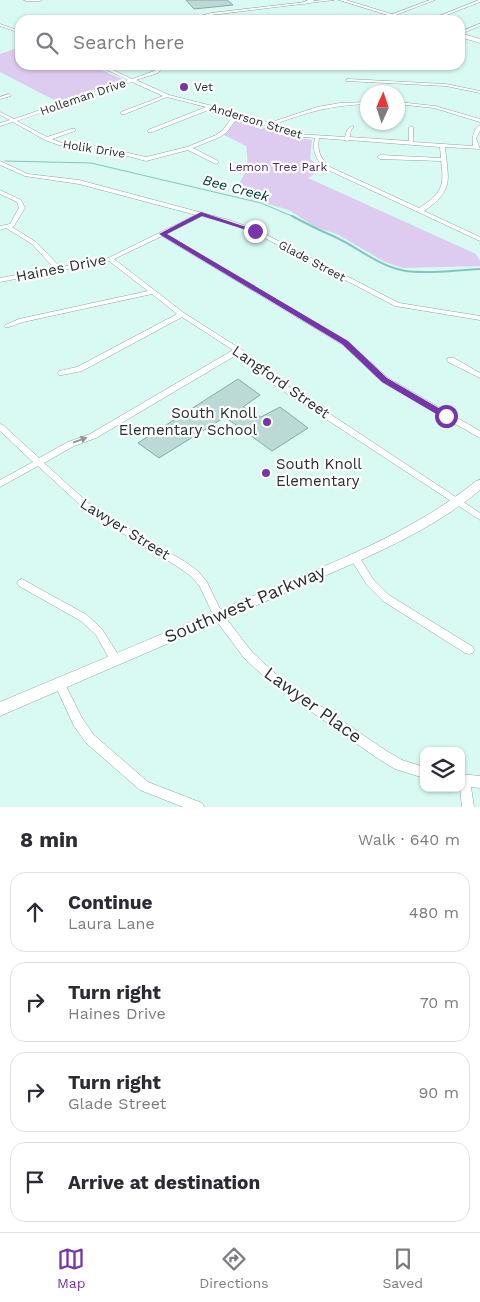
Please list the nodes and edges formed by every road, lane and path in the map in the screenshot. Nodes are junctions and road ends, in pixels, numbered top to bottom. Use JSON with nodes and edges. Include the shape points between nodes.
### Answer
{"nodes":[{"id":1,"x":26,"y":0,"type":"edge"},
{"id":2,"x":40,"y":0,"type":"edge"},
{"id":3,"x":314,"y":0,"type":"edge"},
{"id":4,"x":331,"y":0,"type":"edge"},
{"id":5,"x":341,"y":0,"type":"edge"},
{"id":6,"x":433,"y":0,"type":"edge"},
{"id":7,"x":480,"y":1,"type":"edge"},
{"id":8,"x":293,"y":3,"type":"junction"},
{"id":9,"x":304,"y":3,"type":"junction"},
{"id":10,"x":283,"y":6,"type":"junction"},
{"id":11,"x":265,"y":7,"type":"junction"},
{"id":12,"x":254,"y":9,"type":"junction"},
{"id":13,"x":242,"y":10,"type":"junction"},
{"id":14,"x":207,"y":15,"type":"edge"},
{"id":15,"x":380,"y":15,"type":"edge"},
{"id":16,"x":392,"y":15,"type":"joint"},
{"id":17,"x":444,"y":15,"type":"edge"},
{"id":18,"x":0,"y":25,"type":"edge"},
{"id":19,"x":480,"y":25,"type":"edge"},
{"id":20,"x":15,"y":30,"type":"edge"},
{"id":21,"x":465,"y":33,"type":"edge"},
{"id":22,"x":465,"y":38,"type":"edge"},
{"id":23,"x":480,"y":43,"type":"edge"},
{"id":24,"x":110,"y":70,"type":"edge"},
{"id":25,"x":158,"y":70,"type":"edge"},
{"id":26,"x":131,"y":80,"type":"junction"},
{"id":27,"x":348,"y":80,"type":"dead end"},
{"id":28,"x":480,"y":92,"type":"edge"},
{"id":29,"x":9,"y":95,"type":"dead end"},
{"id":30,"x":167,"y":96,"type":"junction"},
{"id":31,"x":0,"y":98,"type":"edge"},
{"id":32,"x":360,"y":103,"type":"edge"},
{"id":33,"x":405,"y":104,"type":"edge"},
{"id":34,"x":211,"y":107,"type":"junction"},
{"id":35,"x":0,"y":113,"type":"edge"},
{"id":36,"x":123,"y":113,"type":"dead end"},
{"id":37,"x":242,"y":115,"type":"junction"},
{"id":38,"x":13,"y":120,"type":"junction"},
{"id":39,"x":480,"y":121,"type":"edge"},
{"id":40,"x":0,"y":125,"type":"edge"},
{"id":41,"x":268,"y":125,"type":"junction"},
{"id":42,"x":480,"y":126,"type":"edge"},
{"id":43,"x":352,"y":127,"type":"dead end"},
{"id":44,"x":411,"y":127,"type":"dead end"},
{"id":45,"x":73,"y":130,"type":"dead end"},
{"id":46,"x":150,"y":131,"type":"dead end"},
{"id":47,"x":317,"y":138,"type":"junction"},
{"id":48,"x":47,"y":139,"type":"junction"},
{"id":49,"x":347,"y":140,"type":"junction"},
{"id":50,"x":411,"y":144,"type":"junction"},
{"id":51,"x":442,"y":146,"type":"junction"},
{"id":52,"x":189,"y":148,"type":"junction"},
{"id":53,"x":478,"y":148,"type":"edge"},
{"id":54,"x":380,"y":157,"type":"dead end"},
{"id":55,"x":443,"y":160,"type":"junction"},
{"id":56,"x":0,"y":162,"type":"edge"},
{"id":57,"x":216,"y":162,"type":"dead end"},
{"id":58,"x":9,"y":168,"type":"junction"},
{"id":59,"x":0,"y":171,"type":"edge"},
{"id":60,"x":0,"y":192,"type":"edge"},
{"id":61,"x":419,"y":211,"type":"junction"},
{"id":62,"x":201,"y":214,"type":"junction"},
{"id":63,"x":8,"y":227,"type":"junction"},
{"id":64,"x":0,"y":228,"type":"edge"},
{"id":65,"x":162,"y":234,"type":"junction"},
{"id":66,"x":480,"y":239,"type":"edge"},
{"id":67,"x":110,"y":259,"type":"junction"},
{"id":68,"x":58,"y":268,"type":"junction"},
{"id":69,"x":0,"y":280,"type":"edge"},
{"id":70,"x":152,"y":292,"type":"junction"},
{"id":71,"x":182,"y":314,"type":"junction"},
{"id":72,"x":480,"y":318,"type":"edge"},
{"id":73,"x":7,"y":326,"type":"dead end"},
{"id":74,"x":236,"y":351,"type":"junction"},
{"id":75,"x":451,"y":360,"type":"dead end"},
{"id":76,"x":62,"y":374,"type":"dead end"},
{"id":77,"x":480,"y":376,"type":"edge"},
{"id":78,"x":0,"y":427,"type":"edge"},
{"id":79,"x":480,"y":435,"type":"edge"},
{"id":80,"x":37,"y":462,"type":"junction"},
{"id":81,"x":0,"y":484,"type":"edge"},
{"id":82,"x":480,"y":484,"type":"edge"},
{"id":83,"x":459,"y":503,"type":"junction"},
{"id":84,"x":480,"y":517,"type":"edge"},
{"id":85,"x":354,"y":558,"type":"junction"},
{"id":86,"x":22,"y":584,"type":"dead end"},
{"id":87,"x":218,"y":616,"type":"junction"},
{"id":88,"x":469,"y":650,"type":"dead end"},
{"id":89,"x":115,"y":659,"type":"junction"},
{"id":90,"x":60,"y":683,"type":"junction"},
{"id":91,"x":0,"y":709,"type":"edge"},
{"id":92,"x":420,"y":772,"type":"edge"},
{"id":93,"x":465,"y":780,"type":"edge"},
{"id":94,"x":480,"y":782,"type":"edge"},
{"id":95,"x":465,"y":791,"type":"edge"},
{"id":96,"x":198,"y":807,"type":"edge"},
{"id":97,"x":468,"y":807,"type":"edge"}],
"edges":[{"from":1,"to":2,"type":"street"},
{"from":3,"to":9,"type":"main road"},
{"from":4,"to":9,"type":"street"},
{"from":4,"to":15,"type":"main road"},
{"from":5,"to":16,"type":"main road"},
{"from":6,"to":16,"type":"street"},
{"from":7,"to":17,"type":"street"},
{"from":8,"to":9,"type":"street"},
{"from":8,"to":10,"type":"street"},
{"from":8,"to":11,"type":"street"},
{"from":9,"to":10,"type":"street"},
{"from":10,"to":11,"type":"street"},
{"from":10,"to":12,"type":"street"},
{"from":11,"to":12,"type":"street"},
{"from":11,"to":13,"type":"street"},
{"from":12,"to":13,"type":"street"},
{"from":13,"to":14,"type":"street"},
{"from":18,"to":20,"type":"street"},
{"from":19,"to":21,"type":"street"},
{"from":22,"to":23,"type":"main road"},
{"from":24,"to":26,"type":"street","name":"Anderson Street"},
{"from":25,"to":26,"type":"street","name":"Holleman Drive"},
{"from":26,"to":30,"type":"street","name":"Anderson Street"},
{"from":26,"to":38,"type":"street","name":"Holleman Drive"},
{"from":27,"to":28,"type":"street","via":[[446,85]]},
{"from":29,"to":31,"type":"street"},
{"from":30,"to":34,"type":"street","name":"Anderson Street"},
{"from":30,"to":36,"type":"street"},
{"from":32,"to":41,"type":"street","via":[[322,106]]},
{"from":33,"to":39,"type":"street","via":[[435,106]]},
{"from":34,"to":37,"type":"street","name":"Anderson Street"},
{"from":34,"to":46,"type":"street"},
{"from":35,"to":38,"type":"street","name":"Holik Drive"},
{"from":37,"to":41,"type":"street","name":"Anderson Street"},
{"from":37,"to":52,"type":"street","name":"Holik Drive","via":[[232,120],[221,134]]},
{"from":38,"to":40,"type":"street","name":"Holleman Drive"},
{"from":38,"to":48,"type":"street","name":"Holik Drive"},
{"from":41,"to":47,"type":"street","name":"Anderson Street"},
{"from":42,"to":53,"type":"street","via":[[474,138]]},
{"from":43,"to":49,"type":"street","via":[[348,130]]},
{"from":44,"to":50,"type":"street"},
{"from":45,"to":48,"type":"street"},
{"from":47,"to":49,"type":"street","name":"Anderson Street"},
{"from":47,"to":61,"type":"street","via":[[316,156],[328,168]]},
{"from":48,"to":52,"type":"street","name":"Holik Drive","via":[[146,159]]},
{"from":49,"to":50,"type":"street","name":"Anderson Street"},
{"from":50,"to":51,"type":"street","name":"Anderson Street"},
{"from":51,"to":53,"type":"street","name":"Anderson Street"},
{"from":51,"to":55,"type":"street"},
{"from":52,"to":57,"type":"street"},
{"from":54,"to":55,"type":"street"},
{"from":55,"to":61,"type":"street","via":[[447,180],[445,189],[440,197]]},
{"from":56,"to":58,"type":"street","name":"Glade Street"},
{"from":58,"to":59,"type":"street"},
{"from":58,"to":62,"type":"street","name":"Glade Street","via":[[27,175],[79,182]]},
{"from":60,"to":63,"type":"street","via":[[19,202],[22,208],[16,222]]},
{"from":61,"to":66,"type":"street"},
{"from":62,"to":65,"type":"street","name":"Haines Drive"},
{"from":62,"to":72,"type":"street","name":"Glade Street","via":[[255,231],[397,306]]},
{"from":63,"to":64,"type":"street"},
{"from":63,"to":68,"type":"street","via":[[34,243]]},
{"from":65,"to":67,"type":"street","name":"Haines Drive"},
{"from":65,"to":79,"type":"street","via":[[345,342],[385,380]]},
{"from":67,"to":68,"type":"street","name":"Haines Drive"},
{"from":67,"to":70,"type":"street","name":"Langford Street"},
{"from":68,"to":69,"type":"street","name":"Haines Drive"},
{"from":70,"to":71,"type":"street","name":"Langford Street"},
{"from":70,"to":73,"type":"street"},
{"from":71,"to":74,"type":"street","name":"Langford Street"},
{"from":71,"to":76,"type":"street","via":[[79,369]]},
{"from":80,"to":74,"type":"street","one_way":true,"via":[[93,436]]},
{"from":74,"to":83,"type":"street","name":"Langford Street","via":[[248,357],[274,381]]},
{"from":75,"to":77,"type":"street"},
{"from":78,"to":80,"type":"street","name":"Lawyer Street"},
{"from":80,"to":81,"type":"street"},
{"from":80,"to":87,"type":"street","name":"Lawyer Street","via":[[92,511],[195,574],[204,585]]},
{"from":82,"to":83,"type":"main road","name":"Southwest Parkway"},
{"from":83,"to":84,"type":"street","name":"Langford Street"},
{"from":83,"to":85,"type":"main road","name":"Southwest Parkway","via":[[428,523]]},
{"from":85,"to":87,"type":"main road","name":"Southwest Parkway"},
{"from":85,"to":88,"type":"street","via":[[386,598]]},
{"from":86,"to":89,"type":"street","via":[[84,618],[99,632]]},
{"from":87,"to":89,"type":"main road","name":"Southwest Parkway"},
{"from":87,"to":92,"type":"street","name":"Lawyer Place","via":[[248,655],[276,681],[393,762]]},
{"from":89,"to":90,"type":"main road","name":"Southwest Parkway"},
{"from":90,"to":91,"type":"main road","name":"Southwest Parkway"},
{"from":90,"to":96,"type":"street","via":[[78,722],[96,745],[144,786]]},
{"from":93,"to":94,"type":"street"},
{"from":95,"to":97,"type":"street"}]}
